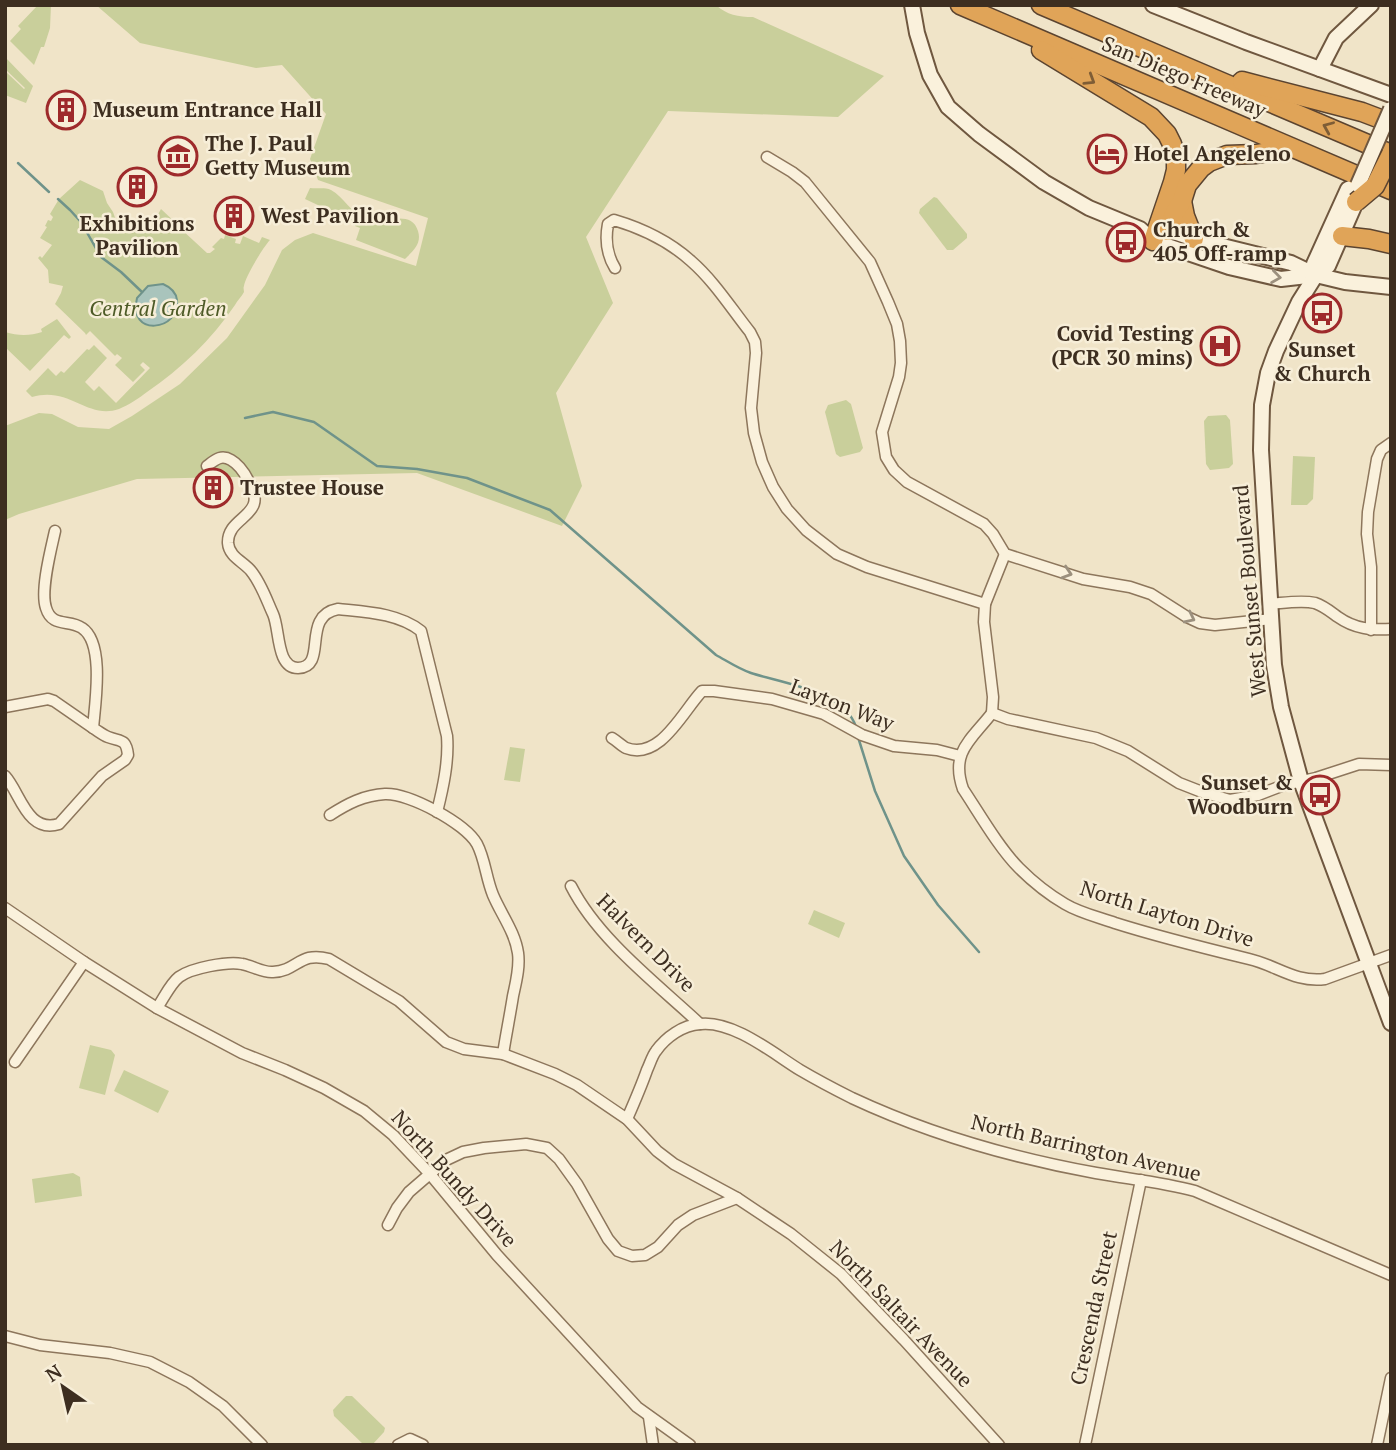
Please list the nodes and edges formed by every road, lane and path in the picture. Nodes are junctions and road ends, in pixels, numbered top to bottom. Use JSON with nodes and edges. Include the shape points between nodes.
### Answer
{"nodes":[{"id":1,"x":912,"y":5,"type":"edge"},
{"id":2,"x":960,"y":5,"type":"edge"},
{"id":3,"x":1041,"y":5,"type":"edge"},
{"id":4,"x":1153,"y":5,"type":"edge"},
{"id":5,"x":1371,"y":5,"type":"edge"},
{"id":6,"x":988,"y":12,"type":"edge"},
{"id":7,"x":1185,"y":67,"type":"junction"},
{"id":8,"x":1320,"y":69,"type":"junction"},
{"id":9,"x":1391,"y":95,"type":"edge"},
{"id":10,"x":1391,"y":109,"type":"edge"},
{"id":11,"x":1391,"y":123,"type":"edge"},
{"id":12,"x":1291,"y":148,"type":"junction"},
{"id":13,"x":1391,"y":154,"type":"edge"},
{"id":14,"x":767,"y":157,"type":"dead end"},
{"id":15,"x":1391,"y":179,"type":"edge"},
{"id":16,"x":1391,"y":190,"type":"edge"},
{"id":17,"x":1357,"y":194,"type":"junction"},
{"id":18,"x":1182,"y":201,"type":"junction"},
{"id":19,"x":1340,"y":231,"type":"junction"},
{"id":20,"x":1157,"y":234,"type":"junction"},
{"id":21,"x":1194,"y":239,"type":"junction"},
{"id":22,"x":1391,"y":244,"type":"edge"},
{"id":23,"x":615,"y":268,"type":"dead end"},
{"id":24,"x":1317,"y":275,"type":"junction"},
{"id":25,"x":1391,"y":287,"type":"edge"},
{"id":26,"x":1391,"y":443,"type":"edge"},
{"id":27,"x":208,"y":466,"type":"dead end"},
{"id":28,"x":55,"y":531,"type":"dead end"},
{"id":29,"x":1005,"y":554,"type":"junction"},
{"id":30,"x":985,"y":604,"type":"junction"},
{"id":31,"x":1270,"y":604,"type":"junction"},
{"id":32,"x":1272,"y":620,"type":"junction"},
{"id":33,"x":1391,"y":629,"type":"edge"},
{"id":34,"x":1371,"y":630,"type":"junction"},
{"id":35,"x":5,"y":707,"type":"edge"},
{"id":36,"x":992,"y":713,"type":"junction"},
{"id":37,"x":93,"y":728,"type":"junction"},
{"id":38,"x":612,"y":738,"type":"dead end"},
{"id":39,"x":960,"y":756,"type":"junction"},
{"id":40,"x":1391,"y":765,"type":"edge"},
{"id":41,"x":5,"y":776,"type":"edge"},
{"id":42,"x":1301,"y":781,"type":"junction"},
{"id":43,"x":437,"y":812,"type":"junction"},
{"id":44,"x":330,"y":815,"type":"dead end"},
{"id":45,"x":571,"y":886,"type":"dead end"},
{"id":46,"x":5,"y":908,"type":"edge"},
{"id":47,"x":1391,"y":955,"type":"edge"},
{"id":48,"x":84,"y":962,"type":"junction"},
{"id":49,"x":1368,"y":963,"type":"junction"},
{"id":50,"x":157,"y":1008,"type":"junction"},
{"id":51,"x":1391,"y":1023,"type":"edge"},
{"id":52,"x":699,"y":1024,"type":"junction"},
{"id":53,"x":503,"y":1054,"type":"junction"},
{"id":54,"x":15,"y":1062,"type":"dead end"},
{"id":55,"x":627,"y":1119,"type":"junction"},
{"id":56,"x":430,"y":1174,"type":"junction"},
{"id":57,"x":1141,"y":1180,"type":"junction"},
{"id":58,"x":737,"y":1198,"type":"junction"},
{"id":59,"x":388,"y":1225,"type":"dead end"},
{"id":60,"x":1391,"y":1275,"type":"edge"},
{"id":61,"x":5,"y":1336,"type":"edge"},
{"id":62,"x":1391,"y":1378,"type":"edge"},
{"id":63,"x":649,"y":1417,"type":"junction"},
{"id":64,"x":262,"y":1445,"type":"edge"},
{"id":65,"x":398,"y":1445,"type":"edge"},
{"id":66,"x":422,"y":1445,"type":"edge"},
{"id":67,"x":653,"y":1445,"type":"edge"},
{"id":68,"x":690,"y":1445,"type":"edge"},
{"id":69,"x":999,"y":1445,"type":"edge"},
{"id":70,"x":1085,"y":1445,"type":"edge"},
{"id":71,"x":1377,"y":1445,"type":"edge"}],
"edges":[{"from":1,"to":20,"type":"main road","via":[[930,75],[948,107],[1044,182],[1089,208]]},
{"from":2,"to":6,"type":"highway","name":"San Diego Freeway"},
{"from":3,"to":7,"type":"highway","name":"San Diego Freeway"},
{"from":4,"to":8,"type":"main road"},
{"from":5,"to":8,"type":"main road","via":[[1336,38]]},
{"from":6,"to":12,"type":"highway","name":"San Diego Freeway"},
{"from":6,"to":15,"type":"highway"},
{"from":6,"to":20,"type":"highway","one_way":true,"via":[[1150,117],[1167,134],[1176,170]]},
{"from":7,"to":11,"type":"highway"},
{"from":13,"to":7,"type":"highway","name":"San Diego Freeway","one_way":true},
{"from":8,"to":9,"type":"main road"},
{"from":10,"to":17,"type":"main road","name":"West Sunset Boulevard","bridge":true},
{"from":12,"to":16,"type":"highway","name":"San Diego Freeway"},
{"from":12,"to":18,"type":"highway","via":[[1218,157],[1193,177]]},
{"from":13,"to":17,"type":"highway","bridge":true,"via":[[1374,186]]},
{"from":14,"to":29,"type":"street","via":[[805,182],[870,262],[897,324],[901,363],[882,432],[886,457],[907,482],[984,524]]},
{"from":17,"to":19,"type":"main road","name":"West Sunset Boulevard"},
{"from":18,"to":20,"type":"highway"},
{"from":18,"to":21,"type":"highway"},
{"from":19,"to":22,"type":"highway"},
{"from":19,"to":24,"type":"main road","name":"West Sunset Boulevard","via":[[1328,266]]},
{"from":20,"to":21,"type":"main road"},
{"from":20,"to":24,"type":"main road","one_way":true,"via":[[1229,267],[1281,279]]},
{"from":21,"to":24,"type":"main road","via":[[1291,263]]},
{"from":23,"to":30,"type":"street","via":[[607,237],[608,224],[614,220],[645,232],[691,260],[750,332],[756,353],[751,408],[762,462],[786,509],[806,530],[837,554],[867,568]]},
{"from":24,"to":25,"type":"main road"},
{"from":24,"to":31,"type":"main road","name":"West Sunset Boulevard","via":[[1276,351],[1262,405]]},
{"from":26,"to":34,"type":"street","via":[[1377,459],[1368,512]]},
{"from":27,"to":43,"type":"street","via":[[219,457],[231,460],[255,492],[251,512],[234,527],[228,542],[230,551],[249,568],[261,589],[289,666],[306,666],[312,660],[318,624],[331,610],[391,617],[421,631],[447,736]]},
{"from":28,"to":37,"type":"street","via":[[45,586],[46,608],[52,618],[83,628],[90,638],[97,669]]},
{"from":29,"to":30,"type":"street"},
{"from":29,"to":32,"type":"street","one_way":true,"via":[[1083,579],[1152,594],[1200,623]]},
{"from":30,"to":36,"type":"street"},
{"from":31,"to":32,"type":"main road","name":"West Sunset Boulevard"},
{"from":31,"to":34,"type":"street","via":[[1312,602],[1356,628]]},
{"from":32,"to":42,"type":"main road","name":"West Sunset Boulevard","via":[[1281,707]]},
{"from":33,"to":34,"type":"street"},
{"from":35,"to":37,"type":"street","via":[[48,699]]},
{"from":36,"to":39,"type":"street"},
{"from":36,"to":42,"type":"street","via":[[1096,738],[1128,751],[1179,783],[1230,800]]},
{"from":37,"to":41,"type":"street","via":[[124,743],[128,755],[102,776],[59,824],[51,827],[29,814]]},
{"from":38,"to":39,"type":"street","name":"Layton Way","via":[[626,748],[651,747],[664,739],[702,691],[714,691],[772,699],[824,714],[894,746]]},
{"from":39,"to":49,"type":"street","name":"North Layton Drive","via":[[958,776],[963,789],[1017,866],[1079,911],[1254,960],[1302,979],[1325,979]]},
{"from":40,"to":42,"type":"street","via":[[1359,764]]},
{"from":42,"to":49,"type":"main road","name":"West Sunset Boulevard"},
{"from":43,"to":44,"type":"street","via":[[387,794],[350,803]]},
{"from":43,"to":53,"type":"street","via":[[458,824],[478,845],[489,884],[515,937],[519,956]]},
{"from":45,"to":52,"type":"street","name":"Halvern Drive","via":[[580,904],[618,948]]},
{"from":46,"to":48,"type":"street","name":"North Bundy Drive"},
{"from":47,"to":49,"type":"street","name":"North Layton Drive"},
{"from":48,"to":50,"type":"street","name":"North Bundy Drive"},
{"from":48,"to":54,"type":"street"},
{"from":49,"to":51,"type":"main road","name":"West Sunset Boulevard"},
{"from":50,"to":53,"type":"street","name":"North Saltair Avenue","via":[[177,979],[194,970],[235,962],[271,972],[317,956],[399,1001],[446,1042]]},
{"from":50,"to":56,"type":"street","name":"North Bundy Drive","via":[[364,1111]]},
{"from":52,"to":55,"type":"street","via":[[681,1029],[655,1052]]},
{"from":52,"to":57,"type":"street","name":"North Barrington Avenue","via":[[733,1030],[853,1098],[965,1142]]},
{"from":53,"to":55,"type":"street","name":"North Saltair Avenue","via":[[577,1085]]},
{"from":55,"to":58,"type":"street","name":"North Saltair Avenue","via":[[674,1164]]},
{"from":56,"to":58,"type":"street","via":[[446,1160],[484,1147],[526,1144],[547,1148],[577,1184],[608,1239],[618,1251],[632,1256],[658,1247],[693,1215]]},
{"from":56,"to":59,"type":"street","via":[[409,1192]]},
{"from":56,"to":63,"type":"street","name":"North Bundy Drive","via":[[497,1255]]},
{"from":57,"to":60,"type":"street","name":"North Barrington Avenue","via":[[1195,1191]]},
{"from":57,"to":70,"type":"street","name":"Crescenda Street"},
{"from":58,"to":69,"type":"street","name":"North Saltair Avenue","via":[[841,1274]]},
{"from":61,"to":64,"type":"street","via":[[150,1362],[223,1406]]},
{"from":62,"to":71,"type":"street"},
{"from":63,"to":67,"type":"street"},
{"from":63,"to":68,"type":"street","name":"North Bundy Drive"},
{"from":65,"to":66,"type":"street","via":[[410,1439]]}]}
